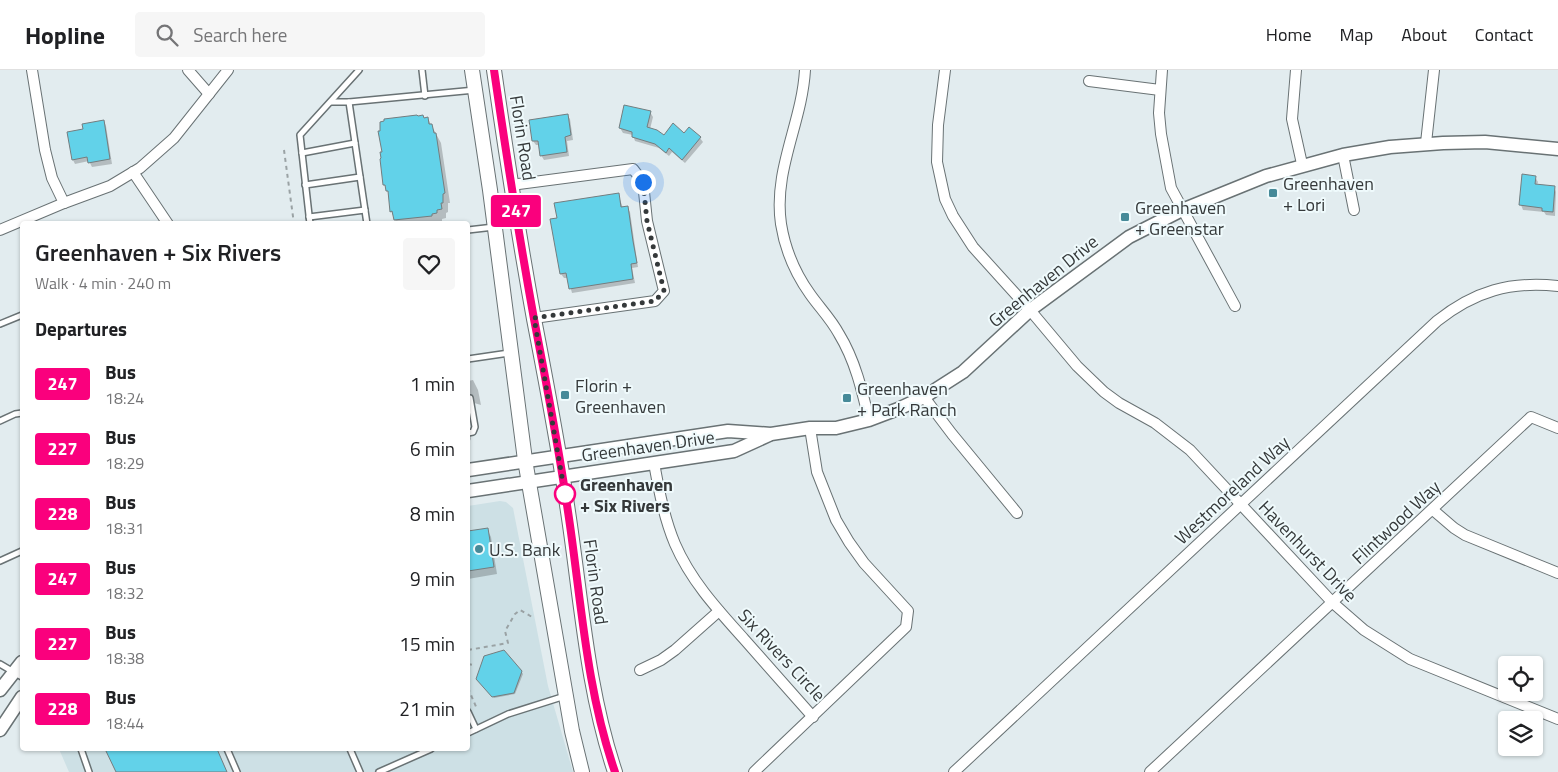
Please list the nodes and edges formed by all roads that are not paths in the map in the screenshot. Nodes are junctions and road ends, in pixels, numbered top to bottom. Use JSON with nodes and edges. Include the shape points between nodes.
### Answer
{"nodes":[{"id":1,"x":32,"y":70,"type":"edge"},
{"id":2,"x":188,"y":70,"type":"edge"},
{"id":3,"x":228,"y":70,"type":"edge"},
{"id":4,"x":359,"y":70,"type":"edge"},
{"id":5,"x":422,"y":70,"type":"edge"},
{"id":6,"x":472,"y":70,"type":"edge"},
{"id":7,"x":494,"y":70,"type":"edge"},
{"id":8,"x":805,"y":70,"type":"edge"},
{"id":9,"x":945,"y":70,"type":"edge"},
{"id":10,"x":1162,"y":70,"type":"edge"},
{"id":11,"x":1296,"y":70,"type":"edge"},
{"id":12,"x":1434,"y":70,"type":"edge"},
{"id":13,"x":1089,"y":81,"type":"dead end"},
{"id":14,"x":475,"y":90,"type":"junction"},
{"id":15,"x":1160,"y":90,"type":"junction"},
{"id":16,"x":210,"y":94,"type":"junction"},
{"id":17,"x":425,"y":96,"type":"junction"},
{"id":18,"x":331,"y":102,"type":"junction"},
{"id":19,"x":349,"y":102,"type":"junction"},
{"id":20,"x":355,"y":143,"type":"junction"},
{"id":21,"x":1426,"y":144,"type":"junction"},
{"id":22,"x":1558,"y":149,"type":"edge"},
{"id":23,"x":302,"y":153,"type":"junction"},
{"id":24,"x":1342,"y":155,"type":"junction"},
{"id":25,"x":1302,"y":164,"type":"junction"},
{"id":26,"x":133,"y":172,"type":"junction"},
{"id":27,"x":360,"y":178,"type":"junction"},
{"id":28,"x":306,"y":185,"type":"junction"},
{"id":29,"x":511,"y":185,"type":"junction"},
{"id":30,"x":64,"y":202,"type":"junction"},
{"id":31,"x":365,"y":210,"type":"junction"},
{"id":32,"x":1182,"y":210,"type":"junction"},
{"id":33,"x":1354,"y":210,"type":"dead end"},
{"id":34,"x":309,"y":217,"type":"junction"},
{"id":35,"x":20,"y":221,"type":"edge"},
{"id":36,"x":21,"y":221,"type":"edge"},
{"id":37,"x":166,"y":221,"type":"edge"},
{"id":38,"x":310,"y":221,"type":"edge"},
{"id":39,"x":367,"y":221,"type":"edge"},
{"id":40,"x":495,"y":227,"type":"junction"},
{"id":41,"x":0,"y":230,"type":"edge"},
{"id":42,"x":470,"y":230,"type":"edge"},
{"id":43,"x":1558,"y":286,"type":"edge"},
{"id":44,"x":1235,"y":306,"type":"dead end"},
{"id":45,"x":1030,"y":310,"type":"junction"},
{"id":46,"x":20,"y":315,"type":"edge"},
{"id":47,"x":534,"y":318,"type":"junction"},
{"id":48,"x":0,"y":324,"type":"edge"},
{"id":49,"x":510,"y":353,"type":"junction"},
{"id":50,"x":470,"y":359,"type":"edge"},
{"id":51,"x":924,"y":397,"type":"junction"},
{"id":52,"x":470,"y":398,"type":"dead end"},
{"id":53,"x":20,"y":413,"type":"edge"},
{"id":54,"x":869,"y":420,"type":"junction"},
{"id":55,"x":0,"y":421,"type":"edge"},
{"id":56,"x":810,"y":428,"type":"junction"},
{"id":57,"x":1558,"y":428,"type":"edge"},
{"id":58,"x":470,"y":433,"type":"edge"},
{"id":59,"x":771,"y":434,"type":"junction"},
{"id":60,"x":559,"y":456,"type":"junction"},
{"id":61,"x":525,"y":460,"type":"junction"},
{"id":62,"x":654,"y":463,"type":"junction"},
{"id":63,"x":470,"y":470,"type":"edge"},
{"id":64,"x":562,"y":476,"type":"junction"},
{"id":65,"x":528,"y":481,"type":"junction"},
{"id":66,"x":470,"y":491,"type":"edge"},
{"id":67,"x":1241,"y":504,"type":"junction"},
{"id":68,"x":1432,"y":510,"type":"junction"},
{"id":69,"x":1017,"y":513,"type":"dead end"},
{"id":70,"x":20,"y":552,"type":"edge"},
{"id":71,"x":0,"y":561,"type":"edge"},
{"id":72,"x":1558,"y":573,"type":"edge"},
{"id":73,"x":1333,"y":603,"type":"junction"},
{"id":74,"x":720,"y":611,"type":"junction"},
{"id":75,"x":0,"y":664,"type":"edge"},
{"id":76,"x":640,"y":670,"type":"dead end"},
{"id":77,"x":18,"y":675,"type":"edge"},
{"id":78,"x":0,"y":690,"type":"edge"},
{"id":79,"x":566,"y":696,"type":"junction"},
{"id":80,"x":20,"y":700,"type":"edge"},
{"id":81,"x":470,"y":716,"type":"edge"},
{"id":82,"x":813,"y":717,"type":"junction"},
{"id":83,"x":1558,"y":719,"type":"edge"},
{"id":84,"x":476,"y":729,"type":"junction"},
{"id":85,"x":0,"y":730,"type":"edge"},
{"id":86,"x":470,"y":732,"type":"edge"},
{"id":87,"x":82,"y":751,"type":"edge"},
{"id":88,"x":228,"y":751,"type":"edge"},
{"id":89,"x":351,"y":751,"type":"edge"},
{"id":90,"x":427,"y":751,"type":"edge"},
{"id":91,"x":89,"y":772,"type":"edge"},
{"id":92,"x":238,"y":772,"type":"edge"},
{"id":93,"x":360,"y":772,"type":"edge"},
{"id":94,"x":379,"y":772,"type":"edge"},
{"id":95,"x":582,"y":772,"type":"edge"},
{"id":96,"x":615,"y":772,"type":"edge"},
{"id":97,"x":754,"y":772,"type":"edge"},
{"id":98,"x":954,"y":772,"type":"edge"},
{"id":99,"x":1150,"y":772,"type":"edge"}],
"edges":[{"from":1,"to":30,"type":"street","via":[[45,150],[52,178]]},
{"from":2,"to":16,"type":"street"},
{"from":3,"to":16,"type":"street"},
{"from":4,"to":18,"type":"lane"},
{"from":5,"to":17,"type":"lane"},
{"from":6,"to":14,"type":"main road"},
{"from":7,"to":29,"type":"main road","name":"Florin Road"},
{"from":8,"to":54,"type":"street","via":[[801,104],[781,175],[780,222],[797,274],[833,324],[857,372]]},
{"from":9,"to":45,"type":"street","name":"Havenhurst Drive","via":[[937,162],[946,198],[973,246]]},
{"from":10,"to":15,"type":"street"},
{"from":11,"to":25,"type":"street","via":[[1292,119]]},
{"from":12,"to":21,"type":"street"},
{"from":13,"to":15,"type":"street"},
{"from":14,"to":17,"type":"lane"},
{"from":14,"to":40,"type":"main road"},
{"from":15,"to":32,"type":"street","via":[[1165,160],[1171,188]]},
{"from":16,"to":26,"type":"street","via":[[174,138]]},
{"from":17,"to":19,"type":"lane"},
{"from":18,"to":19,"type":"lane"},
{"from":18,"to":23,"type":"lane","via":[[300,135]]},
{"from":19,"to":20,"type":"lane"},
{"from":20,"to":23,"type":"lane"},
{"from":20,"to":27,"type":"lane"},
{"from":21,"to":22,"type":"street","name":"Greenhaven Drive","via":[[1485,142]]},
{"from":21,"to":24,"type":"street","name":"Greenhaven Drive"},
{"from":23,"to":28,"type":"lane"},
{"from":24,"to":25,"type":"street","name":"Greenhaven Drive"},
{"from":24,"to":33,"type":"street"},
{"from":25,"to":32,"type":"street","name":"Greenhaven Drive"},
{"from":26,"to":30,"type":"street","via":[[110,186]]},
{"from":26,"to":37,"type":"street"},
{"from":27,"to":28,"type":"lane"},
{"from":27,"to":31,"type":"lane"},
{"from":28,"to":34,"type":"lane"},
{"from":29,"to":47,"type":"main road","name":"Florin Road"},
{"from":29,"to":47,"type":"street","via":[[633,169],[643,182],[647,221],[664,291],[655,301]]},
{"from":30,"to":36,"type":"street"},
{"from":31,"to":34,"type":"lane"},
{"from":31,"to":39,"type":"lane"},
{"from":32,"to":44,"type":"street"},
{"from":32,"to":45,"type":"street","name":"Greenhaven Drive","via":[[1121,243]]},
{"from":34,"to":38,"type":"lane"},
{"from":35,"to":41,"type":"street"},
{"from":40,"to":42,"type":"lane"},
{"from":40,"to":49,"type":"main road"},
{"from":43,"to":67,"type":"street","name":"Westmoreland Way","via":[[1505,287],[1469,299],[1451,310]]},
{"from":45,"to":51,"type":"street","name":"Greenhaven Drive","via":[[963,372]]},
{"from":45,"to":67,"type":"street","name":"Havenhurst Drive","via":[[1090,380],[1119,403],[1178,440]]},
{"from":46,"to":48,"type":"lane"},
{"from":47,"to":60,"type":"main road","name":"Florin Road"},
{"from":49,"to":50,"type":"lane"},
{"from":49,"to":61,"type":"main road"},
{"from":51,"to":54,"type":"street","name":"Greenhaven Drive"},
{"from":51,"to":69,"type":"street"},
{"from":52,"to":58,"type":"lane","via":[[475,428]]},
{"from":53,"to":55,"type":"lane"},
{"from":54,"to":56,"type":"street","name":"Greenhaven Drive","via":[[836,428]]},
{"from":56,"to":59,"type":"street","name":"Greenhaven Drive"},
{"from":56,"to":82,"type":"street","name":"Six Rivers Circle","via":[[817,472],[836,520],[864,563],[908,611],[906,627]]},
{"from":57,"to":68,"type":"street","name":"Flintwood Way","via":[[1531,417]]},
{"from":59,"to":60,"type":"street","name":"Greenhaven Drive","via":[[728,431]]},
{"from":59,"to":62,"type":"street","name":"Greenhaven Drive","via":[[734,451]]},
{"from":60,"to":61,"type":"street","name":"Greenhaven Drive"},
{"from":60,"to":64,"type":"main road","name":"Florin Road"},
{"from":61,"to":63,"type":"street","name":"Greenhaven Drive"},
{"from":61,"to":65,"type":"main road"},
{"from":62,"to":64,"type":"street","name":"Greenhaven Drive"},
{"from":62,"to":74,"type":"street","name":"Six Rivers Circle","via":[[675,544],[692,576]]},
{"from":64,"to":65,"type":"street","name":"Greenhaven Drive"},
{"from":64,"to":96,"type":"main road","name":"Florin Road","via":[[588,655],[598,710]]},
{"from":65,"to":66,"type":"street","name":"Greenhaven Drive"},
{"from":65,"to":79,"type":"main road"},
{"from":67,"to":73,"type":"street","name":"Havenhurst Drive"},
{"from":67,"to":98,"type":"street","name":"Westmoreland Way"},
{"from":68,"to":72,"type":"street","via":[[1466,535]]},
{"from":68,"to":73,"type":"street","name":"Flintwood Way"},
{"from":70,"to":71,"type":"lane"},
{"from":73,"to":83,"type":"street","name":"Havenhurst Drive","via":[[1364,630],[1410,659]]},
{"from":73,"to":99,"type":"street","name":"Flintwood Way"},
{"from":74,"to":76,"type":"street","via":[[675,650]]},
{"from":74,"to":82,"type":"street","name":"Six Rivers Circle"},
{"from":75,"to":77,"type":"lane"},
{"from":77,"to":78,"type":"street"},
{"from":79,"to":84,"type":"lane","via":[[508,714]]},
{"from":79,"to":95,"type":"main road"},
{"from":80,"to":85,"type":"street"},
{"from":81,"to":84,"type":"lane"},
{"from":82,"to":97,"type":"street"},
{"from":84,"to":86,"type":"lane"},
{"from":87,"to":91,"type":"lane"},
{"from":88,"to":92,"type":"lane"},
{"from":89,"to":93,"type":"lane"},
{"from":90,"to":94,"type":"lane"}]}
